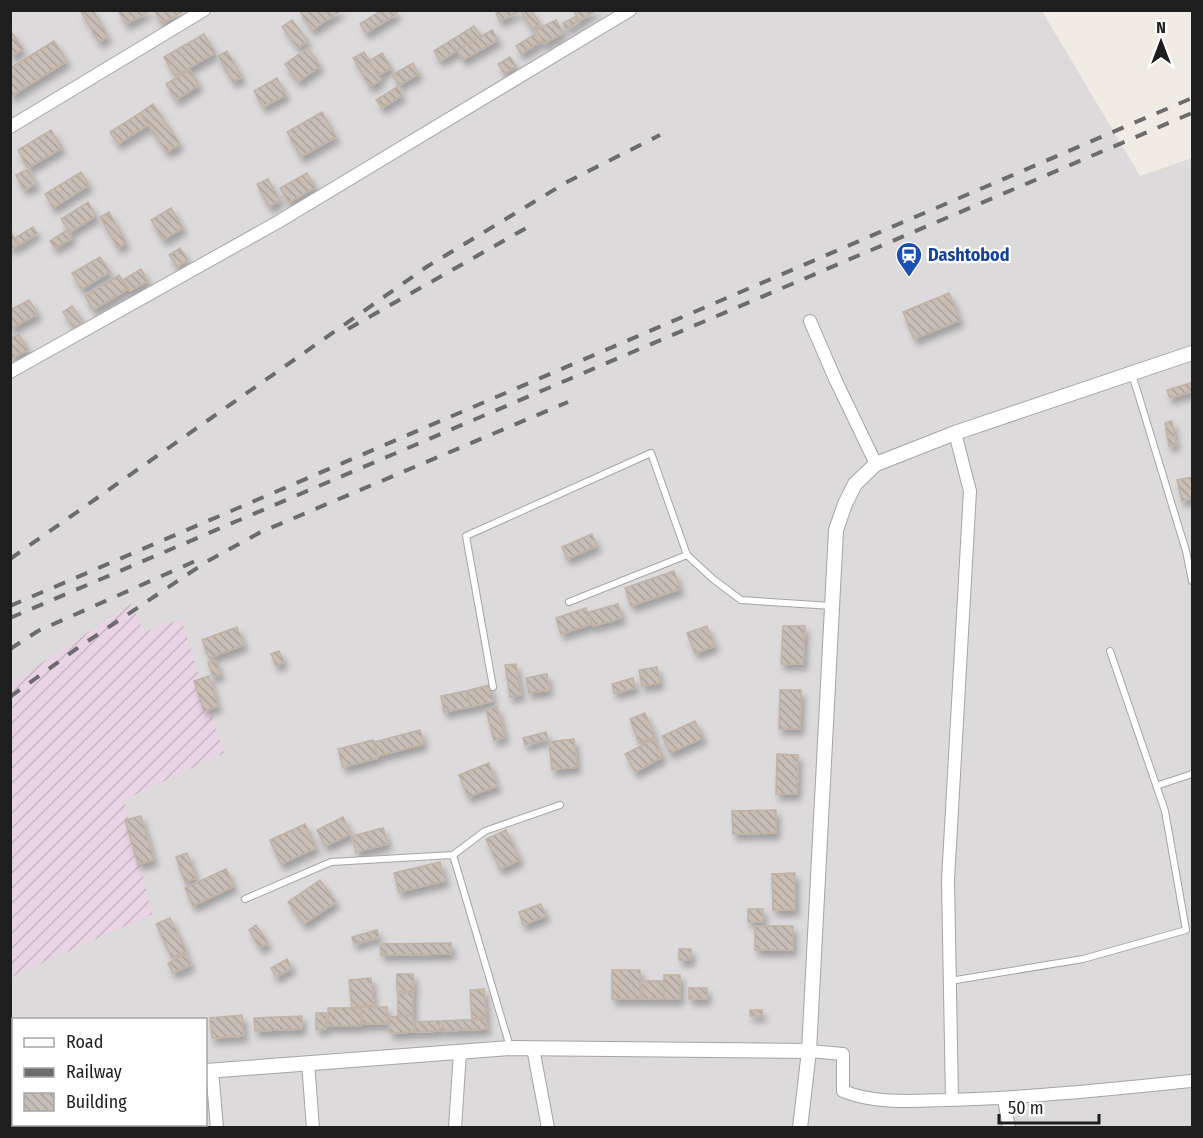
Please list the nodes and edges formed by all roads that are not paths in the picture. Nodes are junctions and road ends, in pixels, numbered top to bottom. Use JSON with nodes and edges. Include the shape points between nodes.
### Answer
{"nodes":[{"id":1,"x":204,"y":10,"type":"edge"},
{"id":2,"x":630,"y":10,"type":"edge"},
{"id":3,"x":10,"y":127,"type":"edge"},
{"id":4,"x":810,"y":321,"type":"dead end"},
{"id":5,"x":1192,"y":353,"type":"edge"},
{"id":6,"x":10,"y":372,"type":"edge"},
{"id":7,"x":1132,"y":374,"type":"junction"},
{"id":8,"x":955,"y":433,"type":"junction"},
{"id":9,"x":876,"y":464,"type":"junction"},
{"id":10,"x":687,"y":555,"type":"junction"},
{"id":11,"x":1192,"y":581,"type":"edge"},
{"id":12,"x":569,"y":602,"type":"dead end"},
{"id":13,"x":832,"y":606,"type":"junction"},
{"id":14,"x":1110,"y":651,"type":"dead end"},
{"id":15,"x":494,"y":687,"type":"dead end"},
{"id":16,"x":1192,"y":774,"type":"edge"},
{"id":17,"x":1156,"y":786,"type":"junction"},
{"id":18,"x":560,"y":805,"type":"dead end"},
{"id":19,"x":453,"y":855,"type":"junction"},
{"id":20,"x":245,"y":899,"type":"dead end"},
{"id":21,"x":950,"y":981,"type":"junction"},
{"id":22,"x":510,"y":1048,"type":"junction"},
{"id":23,"x":533,"y":1048,"type":"junction"},
{"id":24,"x":809,"y":1051,"type":"junction"},
{"id":25,"x":460,"y":1052,"type":"junction"},
{"id":26,"x":308,"y":1063,"type":"junction"},
{"id":27,"x":209,"y":1070,"type":"edge"},
{"id":28,"x":1192,"y":1082,"type":"edge"},
{"id":29,"x":1004,"y":1099,"type":"junction"},
{"id":30,"x":952,"y":1100,"type":"junction"},
{"id":31,"x":217,"y":1128,"type":"edge"},
{"id":32,"x":313,"y":1128,"type":"edge"},
{"id":33,"x":455,"y":1128,"type":"edge"},
{"id":34,"x":548,"y":1128,"type":"edge"},
{"id":35,"x":800,"y":1128,"type":"edge"},
{"id":36,"x":1009,"y":1128,"type":"edge"}],
"edges":[{"from":1,"to":3,"type":"street"},
{"from":2,"to":6,"type":"street","via":[[278,222]]},
{"from":4,"to":9,"type":"street"},
{"from":5,"to":7,"type":"street"},
{"from":7,"to":8,"type":"street"},
{"from":7,"to":11,"type":"lane"},
{"from":8,"to":9,"type":"street"},
{"from":8,"to":21,"type":"street","via":[[970,491],[948,880]]},
{"from":9,"to":13,"type":"street","via":[[855,484],[836,530]]},
{"from":10,"to":12,"type":"lane"},
{"from":10,"to":13,"type":"lane","via":[[741,600]]},
{"from":10,"to":15,"type":"lane","via":[[651,453],[466,536]]},
{"from":13,"to":24,"type":"street"},
{"from":14,"to":17,"type":"lane"},
{"from":16,"to":17,"type":"lane"},
{"from":17,"to":21,"type":"lane","via":[[1165,811],[1186,930],[1083,959]]},
{"from":18,"to":19,"type":"lane","via":[[484,831]]},
{"from":19,"to":20,"type":"lane","via":[[331,862]]},
{"from":19,"to":22,"type":"lane"},
{"from":21,"to":30,"type":"street"},
{"from":22,"to":23,"type":"street"},
{"from":22,"to":25,"type":"street"},
{"from":23,"to":24,"type":"street"},
{"from":23,"to":34,"type":"street"},
{"from":24,"to":30,"type":"street","via":[[843,1054],[843,1091],[853,1095],[900,1101]]},
{"from":24,"to":35,"type":"street"},
{"from":25,"to":26,"type":"street"},
{"from":25,"to":33,"type":"street"},
{"from":26,"to":27,"type":"street"},
{"from":26,"to":32,"type":"street"},
{"from":27,"to":31,"type":"street"},
{"from":28,"to":29,"type":"street"},
{"from":29,"to":30,"type":"street"},
{"from":29,"to":36,"type":"street"}]}
